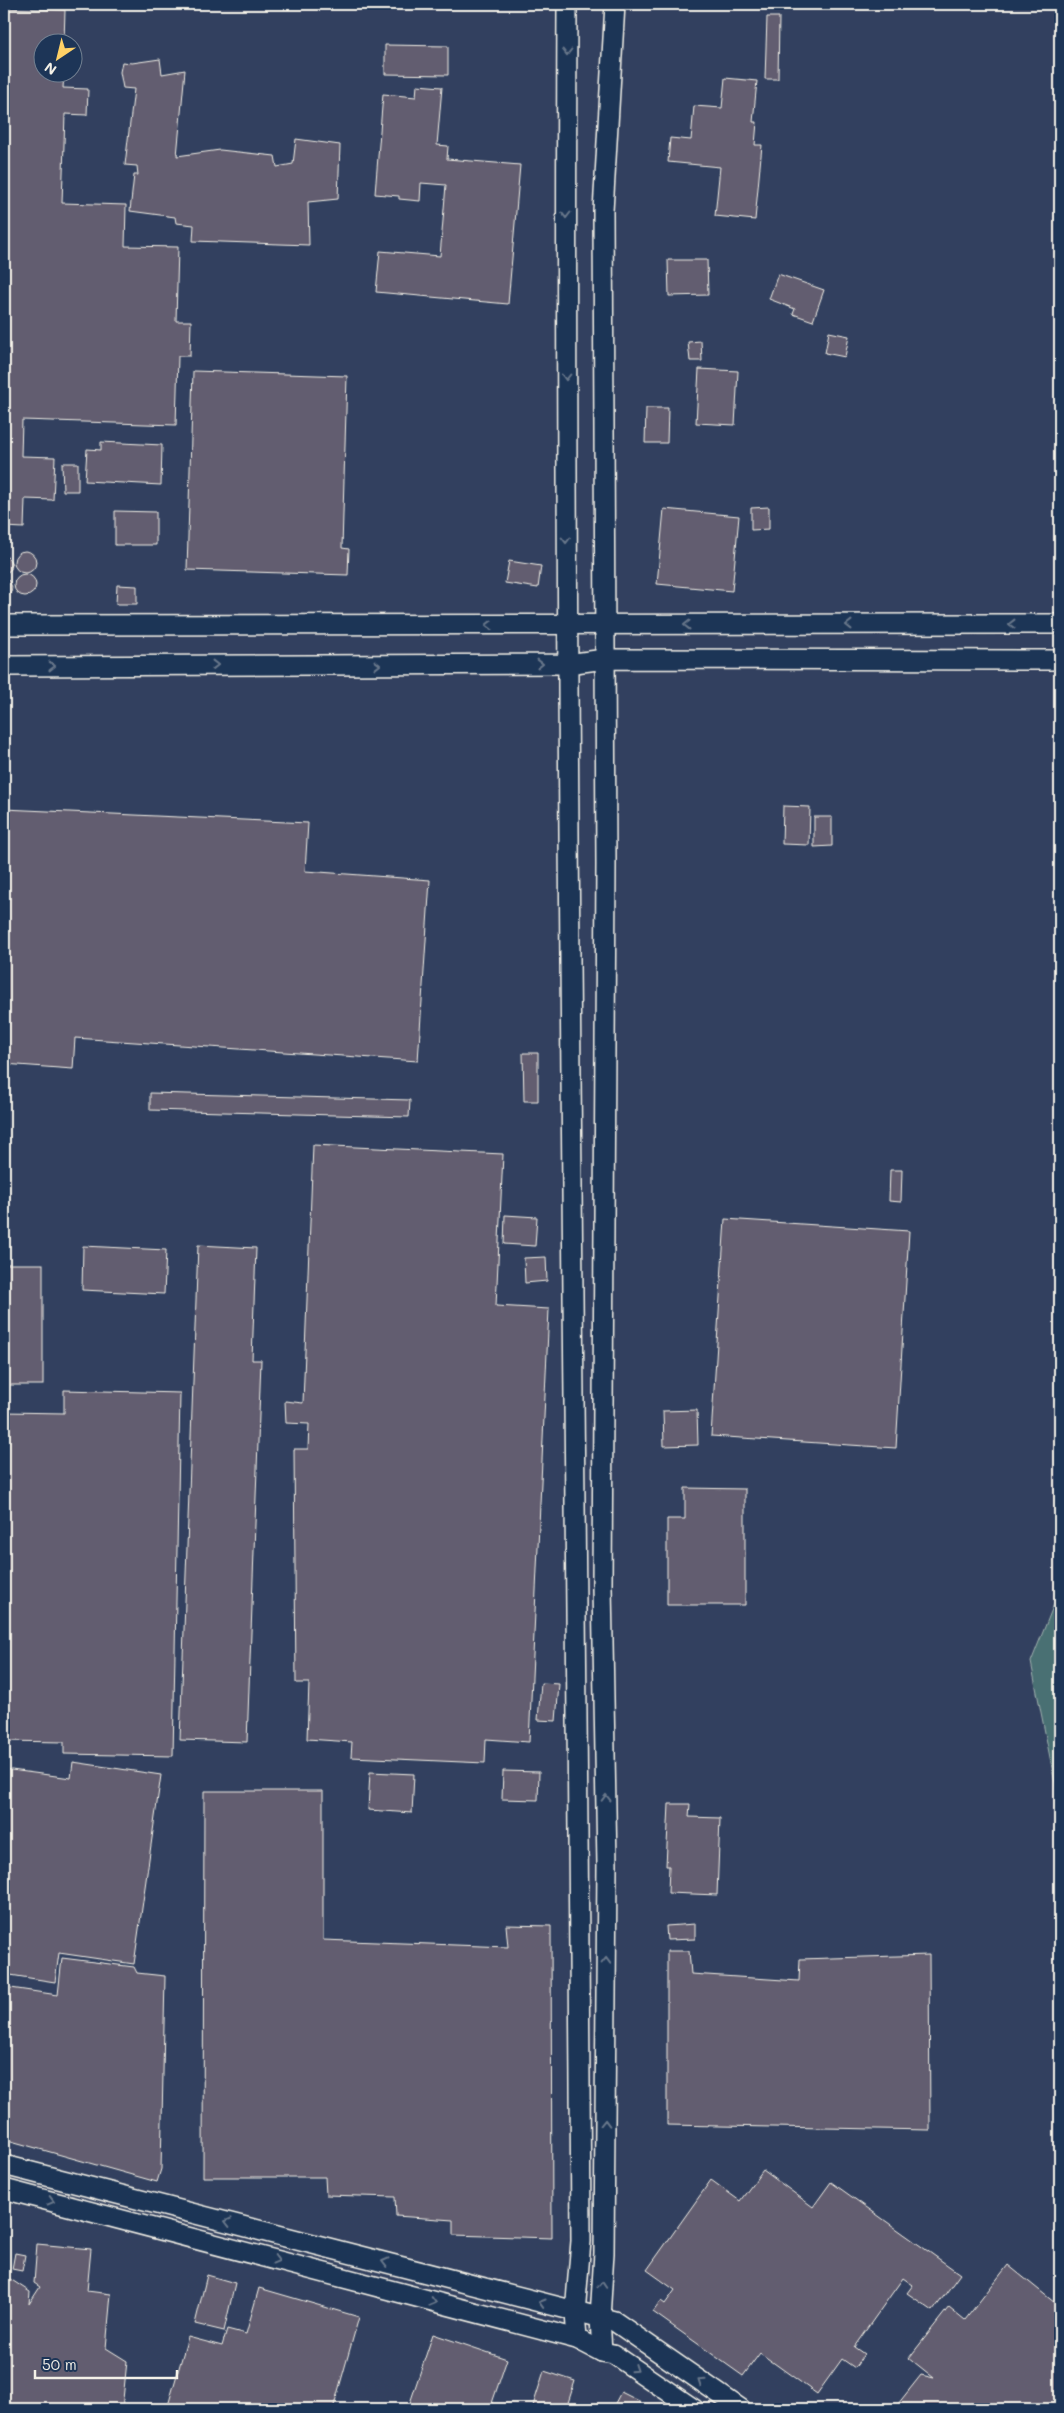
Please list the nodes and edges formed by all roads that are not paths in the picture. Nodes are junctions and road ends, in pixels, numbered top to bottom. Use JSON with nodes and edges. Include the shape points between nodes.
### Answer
{"nodes":[{"id":1,"x":567,"y":4,"type":"edge"},
{"id":2,"x":615,"y":4,"type":"edge"},
{"id":3,"x":1060,"y":624,"type":"edge"},
{"id":4,"x":4,"y":625,"type":"edge"},
{"id":5,"x":566,"y":626,"type":"junction"},
{"id":6,"x":605,"y":626,"type":"junction"},
{"id":7,"x":605,"y":659,"type":"junction"},
{"id":8,"x":1060,"y":660,"type":"edge"},
{"id":9,"x":566,"y":664,"type":"junction"},
{"id":10,"x":4,"y":666,"type":"edge"},
{"id":11,"x":4,"y":2165,"type":"edge"},
{"id":12,"x":4,"y":2188,"type":"edge"},
{"id":13,"x":575,"y":2313,"type":"junction"},
{"id":14,"x":600,"y":2318,"type":"junction"},
{"id":15,"x":577,"y":2339,"type":"junction"},
{"id":16,"x":602,"y":2352,"type":"junction"},
{"id":17,"x":694,"y":2409,"type":"edge"},
{"id":18,"x":741,"y":2409,"type":"edge"}],
"edges":[{"from":1,"to":5,"type":"street","one_way":true},
{"from":2,"to":6,"type":"street","via":[[603,211]]},
{"from":3,"to":6,"type":"street","one_way":true},
{"from":5,"to":4,"type":"street","one_way":true},
{"from":5,"to":6,"type":"street"},
{"from":5,"to":9,"type":"street"},
{"from":6,"to":7,"type":"street"},
{"from":7,"to":8,"type":"street"},
{"from":7,"to":9,"type":"street"},
{"from":14,"to":7,"type":"street","one_way":true,"via":[[604,2253],[607,1875],[602,1586]]},
{"from":10,"to":9,"type":"street","one_way":true},
{"from":9,"to":13,"type":"street","via":[[581,2191]]},
{"from":13,"to":11,"type":"street","one_way":true},
{"from":12,"to":15,"type":"street","one_way":true},
{"from":13,"to":14,"type":"street"},
{"from":13,"to":15,"type":"street"},
{"from":14,"to":16,"type":"street"},
{"from":18,"to":14,"type":"street","one_way":true,"via":[[614,2321]]},
{"from":15,"to":16,"type":"street"},
{"from":16,"to":17,"type":"street","one_way":true,"via":[[613,2354]]}]}
